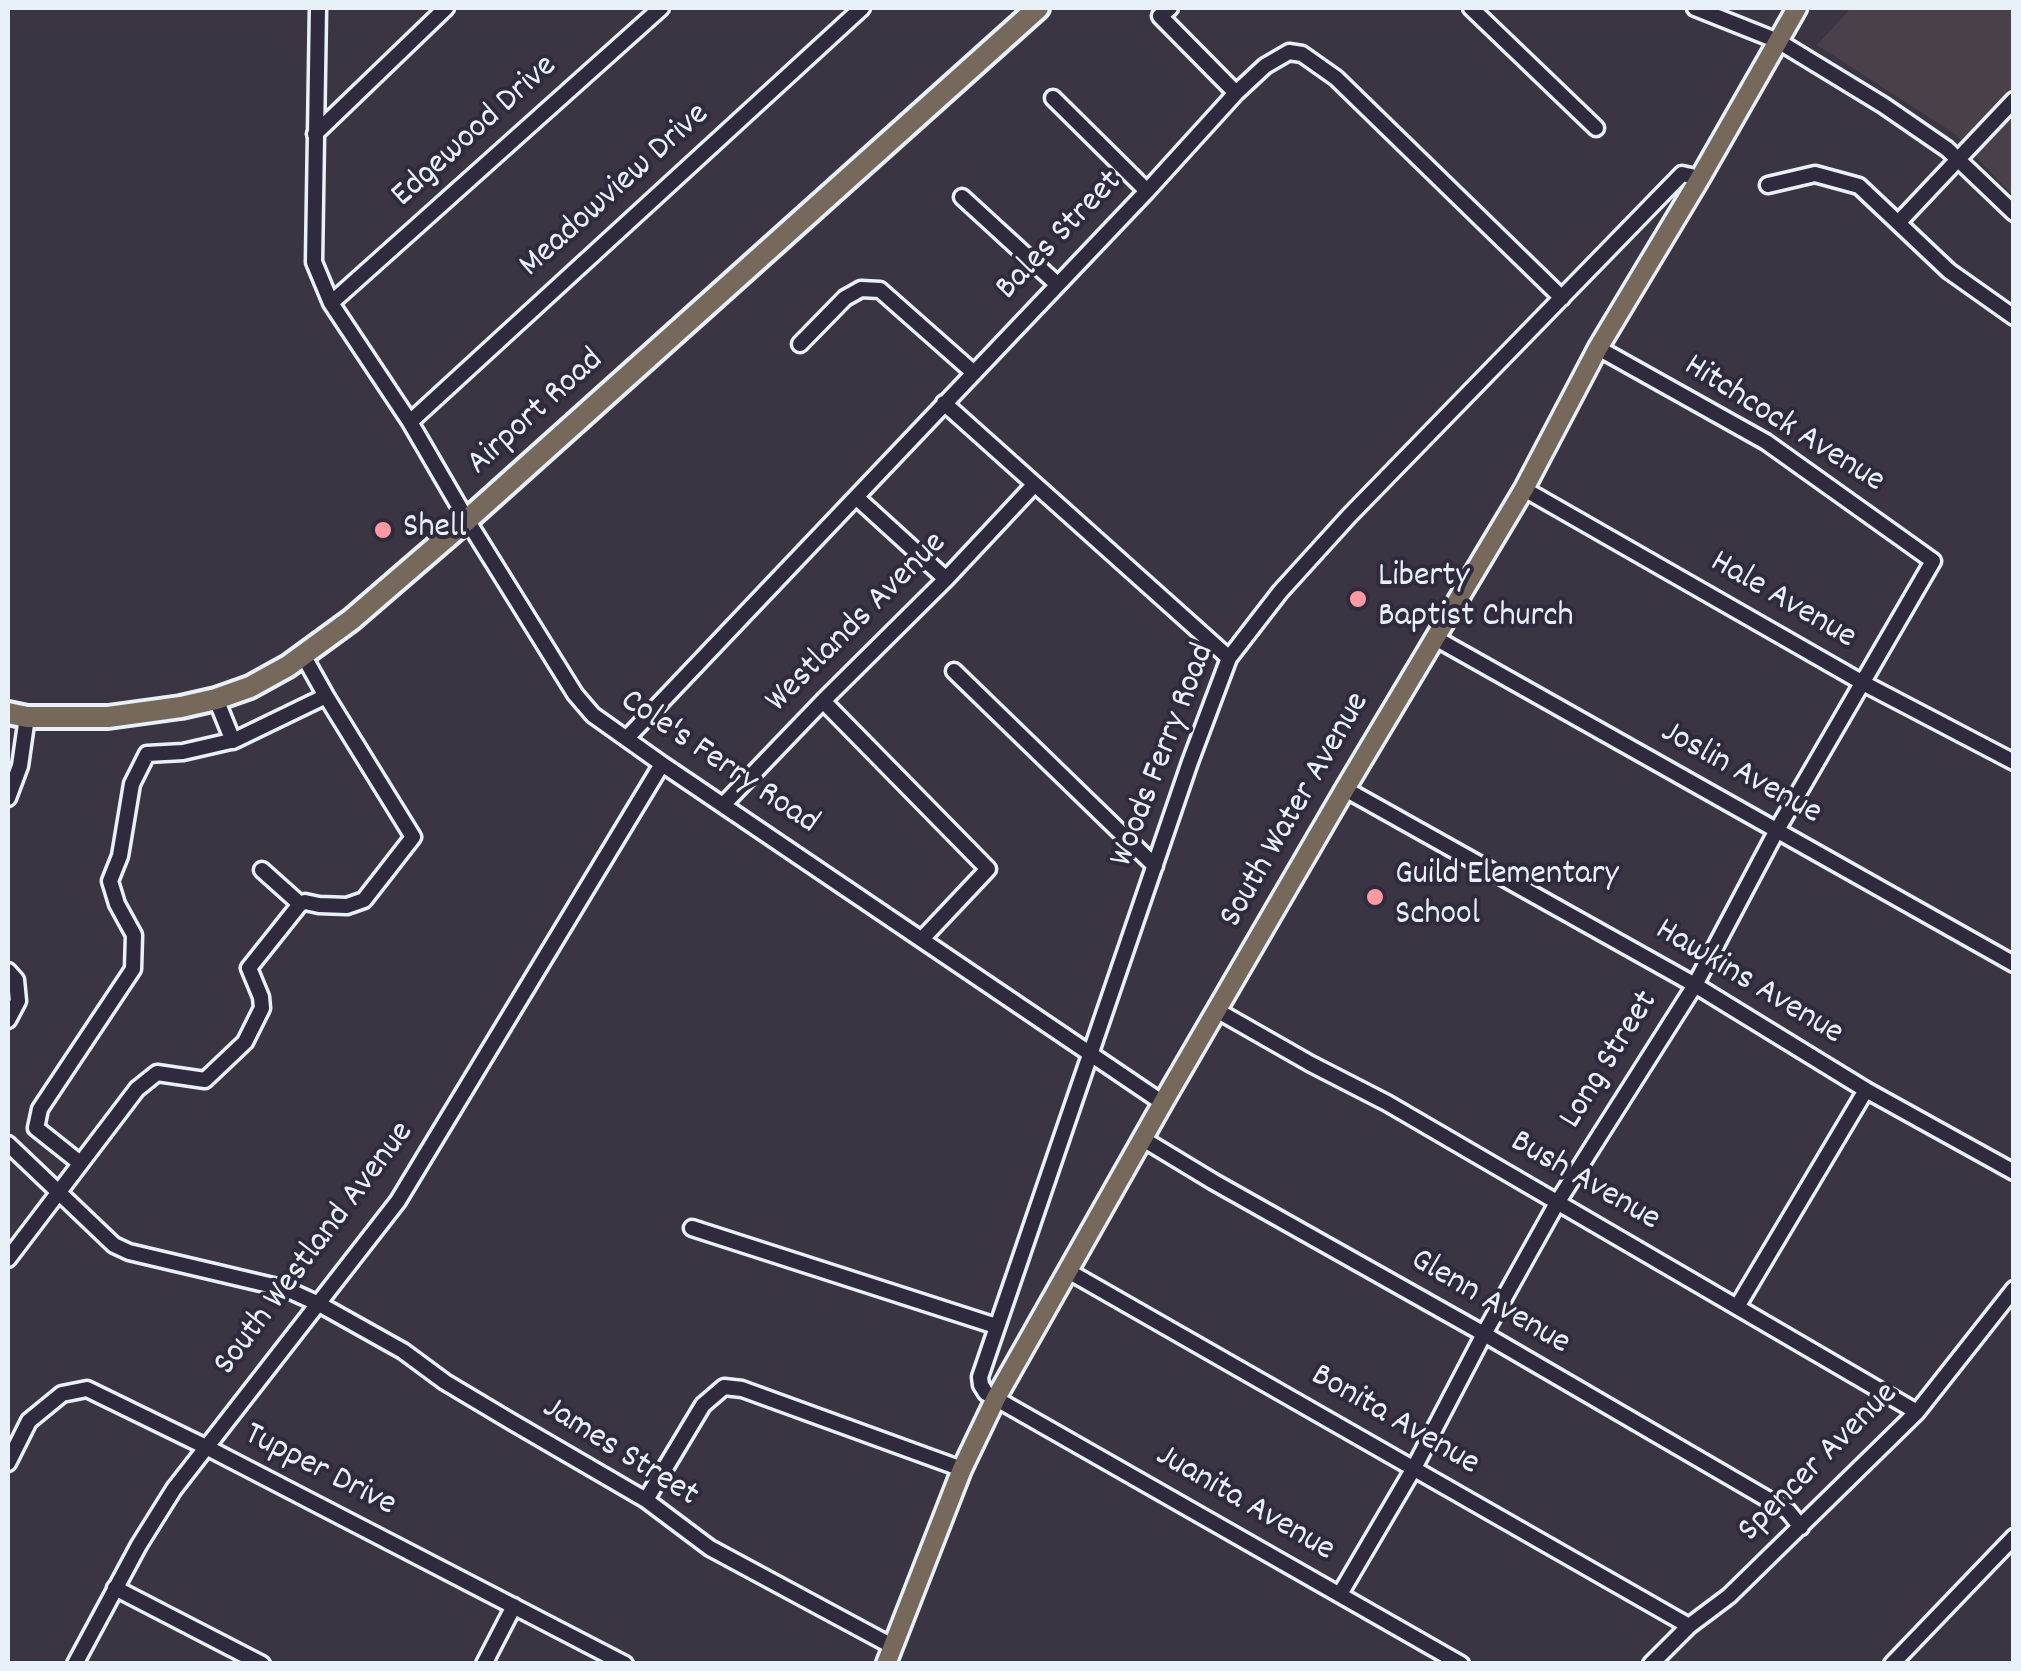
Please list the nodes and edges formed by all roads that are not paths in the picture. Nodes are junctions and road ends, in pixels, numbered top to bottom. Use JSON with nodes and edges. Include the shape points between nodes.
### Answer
{"nodes":[{"id":1,"x":318,"y":8,"type":"edge"},
{"id":2,"x":446,"y":8,"type":"edge"},
{"id":3,"x":661,"y":8,"type":"edge"},
{"id":4,"x":862,"y":8,"type":"edge"},
{"id":5,"x":1038,"y":8,"type":"edge"},
{"id":6,"x":1471,"y":8,"type":"edge"},
{"id":7,"x":1697,"y":8,"type":"edge"},
{"id":8,"x":1798,"y":8,"type":"edge"},
{"id":9,"x":1165,"y":12,"type":"edge"},
{"id":10,"x":1778,"y":41,"type":"junction"},
{"id":11,"x":1236,"y":93,"type":"junction"},
{"id":12,"x":1053,"y":98,"type":"dead end"},
{"id":13,"x":2014,"y":100,"type":"edge"},
{"id":14,"x":1596,"y":128,"type":"dead end"},
{"id":15,"x":315,"y":134,"type":"junction"},
{"id":16,"x":1957,"y":160,"type":"junction"},
{"id":17,"x":1700,"y":178,"type":"junction"},
{"id":18,"x":1768,"y":185,"type":"dead end"},
{"id":19,"x":1146,"y":191,"type":"junction"},
{"id":20,"x":962,"y":197,"type":"dead end"},
{"id":21,"x":2014,"y":213,"type":"edge"},
{"id":22,"x":1898,"y":223,"type":"junction"},
{"id":23,"x":1058,"y":284,"type":"junction"},
{"id":24,"x":1562,"y":298,"type":"junction"},
{"id":25,"x":331,"y":303,"type":"junction"},
{"id":26,"x":2014,"y":317,"type":"edge"},
{"id":27,"x":800,"y":344,"type":"dead end"},
{"id":28,"x":1598,"y":348,"type":"junction"},
{"id":29,"x":974,"y":373,"type":"junction"},
{"id":30,"x":944,"y":403,"type":"junction"},
{"id":31,"x":410,"y":422,"type":"junction"},
{"id":32,"x":1034,"y":485,"type":"junction"},
{"id":33,"x":1524,"y":489,"type":"junction"},
{"id":34,"x":856,"y":497,"type":"junction"},
{"id":35,"x":467,"y":520,"type":"junction"},
{"id":36,"x":1933,"y":561,"type":"joint"},
{"id":37,"x":946,"y":580,"type":"junction"},
{"id":38,"x":1436,"y":639,"type":"junction"},
{"id":39,"x":303,"y":655,"type":"junction"},
{"id":40,"x":1229,"y":658,"type":"junction"},
{"id":41,"x":954,"y":670,"type":"dead end"},
{"id":42,"x":1863,"y":683,"type":"junction"},
{"id":43,"x":326,"y":696,"type":"junction"},
{"id":44,"x":216,"y":699,"type":"junction"},
{"id":45,"x":823,"y":700,"type":"junction"},
{"id":46,"x":17,"y":715,"type":"edge"},
{"id":47,"x":626,"y":738,"type":"junction"},
{"id":48,"x":232,"y":741,"type":"junction"},
{"id":49,"x":2014,"y":762,"type":"edge"},
{"id":50,"x":662,"y":764,"type":"junction"},
{"id":51,"x":1345,"y":789,"type":"junction"},
{"id":52,"x":8,"y":798,"type":"edge"},
{"id":53,"x":724,"y":804,"type":"junction"},
{"id":54,"x":1777,"y":830,"type":"junction"},
{"id":55,"x":1155,"y":866,"type":"junction"},
{"id":56,"x":262,"y":870,"type":"dead end"},
{"id":57,"x":300,"y":904,"type":"junction"},
{"id":58,"x":922,"y":939,"type":"junction"},
{"id":59,"x":2014,"y":964,"type":"edge"},
{"id":60,"x":8,"y":971,"type":"edge"},
{"id":61,"x":1695,"y":984,"type":"junction"},
{"id":62,"x":1218,"y":1010,"type":"junction"},
{"id":63,"x":8,"y":1020,"type":"edge"},
{"id":64,"x":1090,"y":1051,"type":"junction"},
{"id":65,"x":1866,"y":1090,"type":"junction"},
{"id":66,"x":1163,"y":1103,"type":"junction"},
{"id":67,"x":1143,"y":1139,"type":"junction"},
{"id":68,"x":8,"y":1144,"type":"edge"},
{"id":69,"x":80,"y":1163,"type":"junction"},
{"id":70,"x":2014,"y":1172,"type":"edge"},
{"id":71,"x":58,"y":1192,"type":"junction"},
{"id":72,"x":1557,"y":1203,"type":"junction"},
{"id":73,"x":692,"y":1228,"type":"dead end"},
{"id":74,"x":8,"y":1259,"type":"edge"},
{"id":75,"x":1068,"y":1270,"type":"junction"},
{"id":76,"x":2014,"y":1289,"type":"edge"},
{"id":77,"x":319,"y":1304,"type":"junction"},
{"id":78,"x":1737,"y":1307,"type":"junction"},
{"id":79,"x":996,"y":1326,"type":"junction"},
{"id":80,"x":1484,"y":1334,"type":"junction"},
{"id":81,"x":996,"y":1398,"type":"junction"},
{"id":82,"x":1917,"y":1412,"type":"junction"},
{"id":83,"x":206,"y":1447,"type":"junction"},
{"id":84,"x":8,"y":1463,"type":"edge"},
{"id":85,"x":1414,"y":1468,"type":"junction"},
{"id":86,"x":962,"y":1470,"type":"junction"},
{"id":87,"x":646,"y":1500,"type":"junction"},
{"id":88,"x":1801,"y":1526,"type":"junction"},
{"id":89,"x":2014,"y":1537,"type":"edge"},
{"id":90,"x":115,"y":1588,"type":"junction"},
{"id":91,"x":1340,"y":1594,"type":"junction"},
{"id":92,"x":514,"y":1606,"type":"junction"},
{"id":93,"x":1689,"y":1626,"type":"junction"},
{"id":94,"x":889,"y":1655,"type":"edge"},
{"id":95,"x":1451,"y":1661,"type":"edge"},
{"id":96,"x":618,"y":1662,"type":"edge"},
{"id":97,"x":75,"y":1664,"type":"edge"},
{"id":98,"x":262,"y":1664,"type":"edge"},
{"id":99,"x":484,"y":1664,"type":"edge"},
{"id":100,"x":1650,"y":1664,"type":"edge"},
{"id":101,"x":1892,"y":1664,"type":"edge"}],
"edges":[{"from":1,"to":15,"type":"street","name":"Cole's Ferry Road"},
{"from":2,"to":15,"type":"street"},
{"from":3,"to":25,"type":"street","name":"Edgewood Drive"},
{"from":4,"to":31,"type":"street","name":"Meadowview Drive"},
{"from":5,"to":35,"type":"highway","name":"Airport Road"},
{"from":6,"to":14,"type":"street"},
{"from":7,"to":10,"type":"street"},
{"from":8,"to":10,"type":"main road","name":"South Water Avenue"},
{"from":9,"to":11,"type":"street"},
{"from":10,"to":16,"type":"street"},
{"from":10,"to":17,"type":"main road","name":"South Water Avenue"},
{"from":11,"to":19,"type":"street","name":"Bales Street"},
{"from":11,"to":24,"type":"street","name":"Bales Street","via":[[1265,66],[1289,52],[1302,54],[1336,78]]},
{"from":12,"to":19,"type":"street"},
{"from":13,"to":16,"type":"street"},
{"from":15,"to":25,"type":"street","name":"Cole's Ferry Road","via":[[314,262]]},
{"from":16,"to":21,"type":"street"},
{"from":16,"to":22,"type":"street"},
{"from":17,"to":24,"type":"street","name":"Woods Ferry Road","via":[[1682,174]]},
{"from":17,"to":28,"type":"main road","name":"South Water Avenue"},
{"from":18,"to":22,"type":"street","via":[[1815,174],[1832,177],[1859,186]]},
{"from":19,"to":23,"type":"street","name":"Bales Street"},
{"from":20,"to":23,"type":"street"},
{"from":22,"to":26,"type":"street","via":[[1949,271]]},
{"from":23,"to":29,"type":"street","name":"Bales Street"},
{"from":24,"to":40,"type":"street","name":"Woods Ferry Road","via":[[1336,530]]},
{"from":25,"to":31,"type":"street","name":"Cole's Ferry Road"},
{"from":27,"to":29,"type":"street","via":[[844,298],[861,289],[880,290]]},
{"from":28,"to":33,"type":"main road","name":"South Water Avenue"},
{"from":28,"to":36,"type":"street","name":"Hitchcock Avenue","via":[[1766,442]]},
{"from":29,"to":30,"type":"street","name":"Bales Street"},
{"from":30,"to":32,"type":"street"},
{"from":30,"to":34,"type":"street","name":"Bales Street"},
{"from":31,"to":35,"type":"street","name":"Cole's Ferry Road"},
{"from":32,"to":37,"type":"street","name":"Westlands Avenue"},
{"from":32,"to":40,"type":"street"},
{"from":33,"to":38,"type":"main road","name":"South Water Avenue"},
{"from":33,"to":42,"type":"street","name":"Hale Avenue"},
{"from":34,"to":37,"type":"street"},
{"from":34,"to":47,"type":"street","name":"Bales Street"},
{"from":35,"to":39,"type":"highway","name":"Airport Road"},
{"from":35,"to":47,"type":"street","name":"Cole's Ferry Road","via":[[575,694]]},
{"from":36,"to":42,"type":"street","name":"Long Street"},
{"from":37,"to":45,"type":"street","name":"Westlands Avenue"},
{"from":38,"to":51,"type":"main road","name":"South Water Avenue"},
{"from":38,"to":54,"type":"street","name":"Joslin Avenue"},
{"from":39,"to":43,"type":"street"},
{"from":39,"to":44,"type":"highway","name":"Airport Road"},
{"from":40,"to":55,"type":"street","name":"Woods Ferry Road"},
{"from":41,"to":55,"type":"street"},
{"from":42,"to":49,"type":"street","name":"Hale Avenue"},
{"from":42,"to":54,"type":"street","name":"Long Street"},
{"from":43,"to":48,"type":"street"},
{"from":43,"to":57,"type":"street","via":[[413,837],[364,900]]},
{"from":44,"to":46,"type":"highway","name":"Airport Road","via":[[108,717]]},
{"from":44,"to":48,"type":"street"},
{"from":45,"to":53,"type":"street","name":"Westlands Avenue"},
{"from":45,"to":58,"type":"street","via":[[988,869]]},
{"from":46,"to":52,"type":"street","via":[[20,766]]},
{"from":47,"to":50,"type":"street","name":"Cole's Ferry Road"},
{"from":48,"to":69,"type":"street","via":[[147,754],[132,784],[110,881],[134,935],[132,969],[40,1109],[36,1128]]},
{"from":50,"to":53,"type":"street","name":"Cole's Ferry Road"},
{"from":50,"to":77,"type":"street","name":"South Westland Avenue","via":[[408,1185]]},
{"from":51,"to":61,"type":"street","name":"Hawkins Avenue"},
{"from":51,"to":62,"type":"main road","name":"South Water Avenue"},
{"from":53,"to":58,"type":"street","name":"Cole's Ferry Road"},
{"from":54,"to":59,"type":"street","name":"Joslin Avenue"},
{"from":54,"to":61,"type":"street","name":"Long Street"},
{"from":55,"to":64,"type":"street","name":"Woods Ferry Road"},
{"from":56,"to":57,"type":"street"},
{"from":57,"to":69,"type":"street","via":[[249,968],[262,1008],[244,1042],[205,1080],[157,1073]]},
{"from":58,"to":64,"type":"street","name":"Cole's Ferry Road"},
{"from":60,"to":63,"type":"street","via":[[18,1000]]},
{"from":61,"to":65,"type":"street","name":"Hawkins Avenue"},
{"from":61,"to":72,"type":"street","name":"Long Street"},
{"from":62,"to":66,"type":"main road","name":"South Water Avenue"},
{"from":62,"to":72,"type":"street","name":"Bush Avenue"},
{"from":64,"to":66,"type":"street","name":"Cole's Ferry Road"},
{"from":64,"to":79,"type":"street","name":"Woods Ferry Road"},
{"from":65,"to":70,"type":"street","name":"Hawkins Avenue"},
{"from":65,"to":78,"type":"street"},
{"from":66,"to":67,"type":"main road","name":"South Water Avenue"},
{"from":67,"to":75,"type":"main road","name":"South Water Avenue"},
{"from":67,"to":80,"type":"street","name":"Glenn Avenue"},
{"from":68,"to":71,"type":"street","name":"James Street"},
{"from":69,"to":71,"type":"street"},
{"from":71,"to":74,"type":"street"},
{"from":71,"to":77,"type":"street","name":"James Street","via":[[129,1252]]},
{"from":72,"to":78,"type":"street","name":"Bush Avenue"},
{"from":72,"to":80,"type":"street","name":"Long Street"},
{"from":73,"to":79,"type":"street"},
{"from":75,"to":81,"type":"main road","name":"South Water Avenue"},
{"from":75,"to":85,"type":"street","name":"Bonita Avenue"},
{"from":76,"to":82,"type":"street","name":"Spencer Avenue"},
{"from":77,"to":83,"type":"street","name":"South Westland Avenue"},
{"from":77,"to":87,"type":"street","name":"James Street"},
{"from":78,"to":82,"type":"street","name":"Bush Avenue"},
{"from":79,"to":81,"type":"street","name":"Woods Ferry Road","via":[[980,1377],[980,1386]]},
{"from":80,"to":85,"type":"street","name":"Long Street"},
{"from":80,"to":88,"type":"street","name":"Glenn Avenue","via":[[1788,1512]]},
{"from":81,"to":86,"type":"main road","name":"South Water Avenue"},
{"from":81,"to":91,"type":"street","name":"Juanita Avenue"},
{"from":82,"to":88,"type":"street","name":"Spencer Avenue"},
{"from":83,"to":84,"type":"street","name":"Tupper Drive","via":[[87,1389],[62,1394],[29,1420]]},
{"from":83,"to":90,"type":"street","name":"South Westland Avenue"},
{"from":83,"to":92,"type":"street","name":"Tupper Drive"},
{"from":85,"to":91,"type":"street","name":"Long Street"},
{"from":85,"to":93,"type":"street","name":"Bonita Avenue"},
{"from":86,"to":87,"type":"street","via":[[724,1387],[703,1405]]},
{"from":86,"to":94,"type":"main road","name":"South Water Avenue"},
{"from":87,"to":94,"type":"street","name":"James Street","via":[[710,1548]]},
{"from":88,"to":93,"type":"street","name":"Spencer Avenue"},
{"from":89,"to":101,"type":"street"},
{"from":90,"to":97,"type":"street","name":"South Westland Avenue"},
{"from":90,"to":98,"type":"street"},
{"from":91,"to":95,"type":"street","name":"Juanita Avenue"},
{"from":92,"to":96,"type":"street","name":"Tupper Drive"},
{"from":92,"to":99,"type":"street"},
{"from":93,"to":100,"type":"street","name":"Spencer Avenue"}]}
